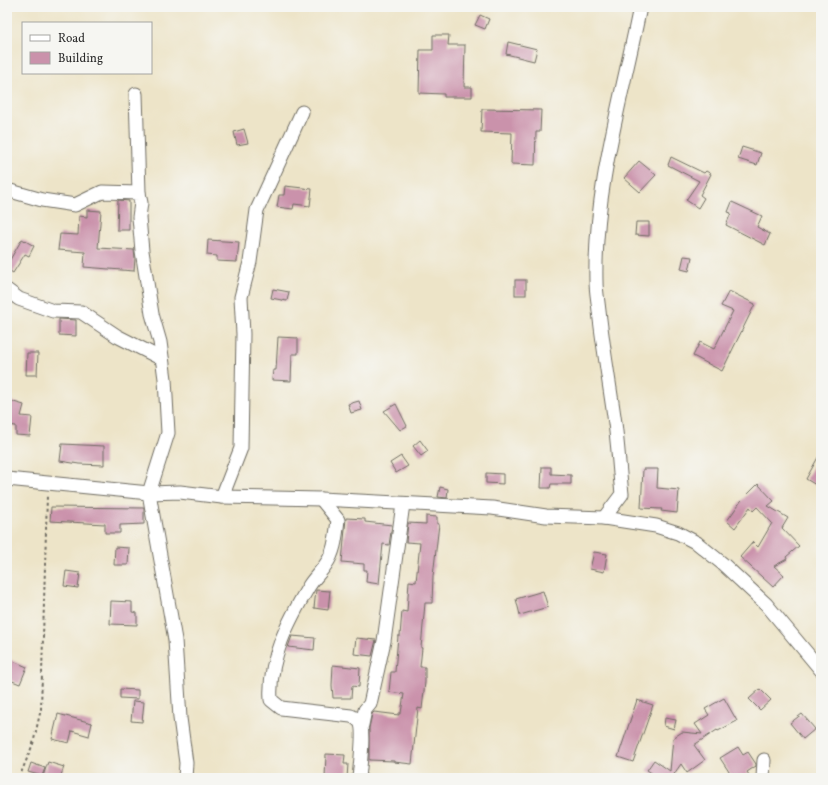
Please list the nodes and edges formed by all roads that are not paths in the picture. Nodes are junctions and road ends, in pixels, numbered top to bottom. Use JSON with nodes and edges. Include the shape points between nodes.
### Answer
{"nodes":[{"id":1,"x":640,"y":7,"type":"edge"},
{"id":2,"x":136,"y":94,"type":"dead end"},
{"id":3,"x":302,"y":112,"type":"dead end"},
{"id":4,"x":7,"y":190,"type":"edge"},
{"id":5,"x":139,"y":193,"type":"junction"},
{"id":6,"x":7,"y":290,"type":"edge"},
{"id":7,"x":162,"y":360,"type":"junction"},
{"id":8,"x":7,"y":479,"type":"edge"},
{"id":9,"x":149,"y":493,"type":"junction"},
{"id":10,"x":222,"y":497,"type":"junction"},
{"id":11,"x":321,"y":499,"type":"junction"},
{"id":12,"x":403,"y":504,"type":"junction"},
{"id":13,"x":604,"y":518,"type":"junction"},
{"id":14,"x":821,"y":670,"type":"edge"},
{"id":15,"x":362,"y":726,"type":"junction"},
{"id":16,"x":764,"y":760,"type":"dead end"},
{"id":17,"x":185,"y":778,"type":"edge"},
{"id":18,"x":359,"y":778,"type":"edge"},
{"id":19,"x":763,"y":778,"type":"edge"}],
"edges":[{"from":1,"to":13,"type":"street","via":[[615,120],[597,231],[596,282],[622,494]]},
{"from":2,"to":5,"type":"street"},
{"from":3,"to":10,"type":"street","via":[[257,210],[250,262],[241,297],[241,448]]},
{"from":4,"to":5,"type":"street","via":[[42,200],[76,205],[102,192]]},
{"from":5,"to":7,"type":"street","via":[[142,250]]},
{"from":6,"to":7,"type":"street","via":[[19,299],[53,311],[81,312],[117,336]]},
{"from":7,"to":9,"type":"street","via":[[168,432]]},
{"from":8,"to":9,"type":"street"},
{"from":9,"to":10,"type":"street","via":[[180,492]]},
{"from":9,"to":17,"type":"street","via":[[175,640],[186,763]]},
{"from":10,"to":11,"type":"street"},
{"from":11,"to":12,"type":"street"},
{"from":11,"to":15,"type":"street","via":[[338,520],[335,542],[327,563],[310,585],[286,629],[274,660],[270,686],[271,700],[281,708],[351,716],[359,720]]},
{"from":12,"to":13,"type":"street","via":[[492,508],[546,516]]},
{"from":12,"to":15,"type":"street","via":[[384,641],[370,704],[365,710]]},
{"from":13,"to":14,"type":"street","via":[[656,526],[697,543],[766,604]]},
{"from":15,"to":18,"type":"street"},
{"from":16,"to":19,"type":"street"}]}
